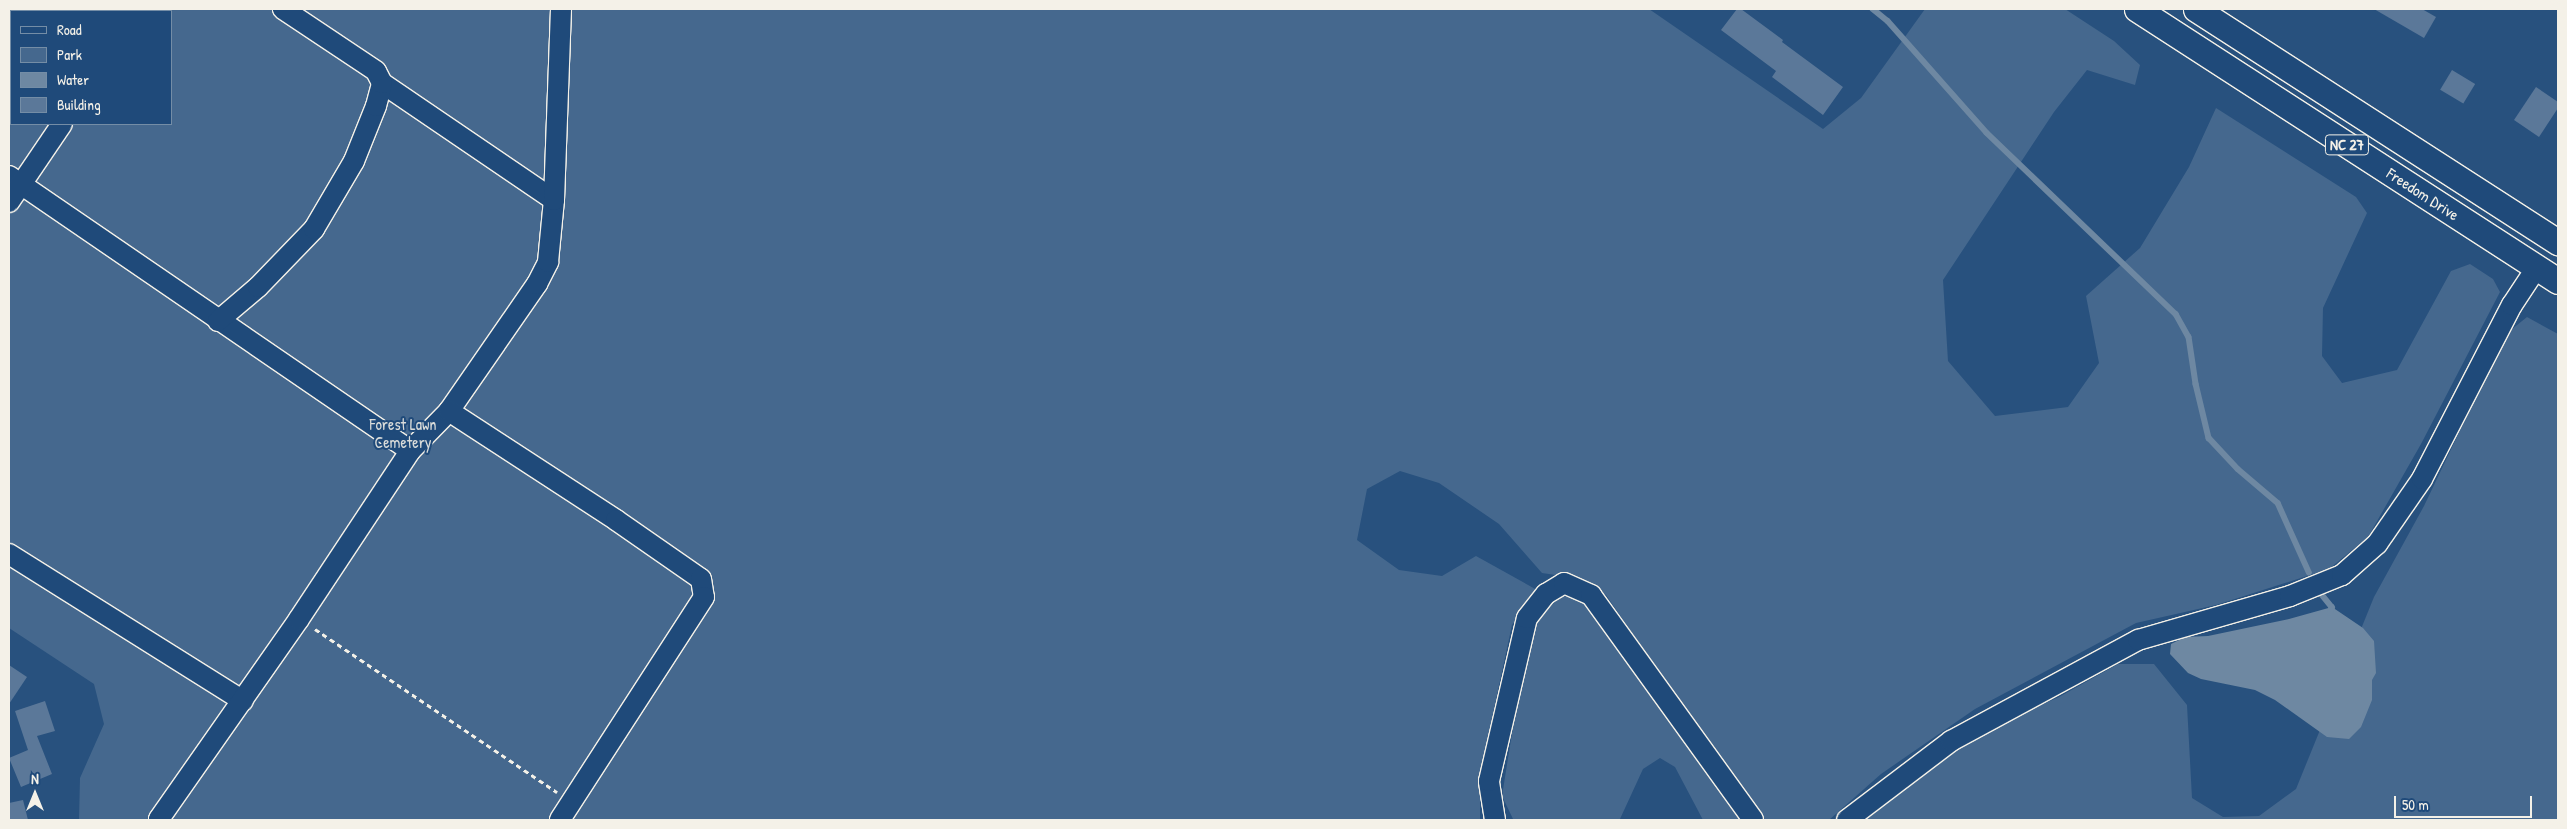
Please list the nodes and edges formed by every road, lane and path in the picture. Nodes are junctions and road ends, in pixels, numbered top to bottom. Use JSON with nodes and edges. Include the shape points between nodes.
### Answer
{"nodes":[{"id":1,"x":283,"y":9,"type":"edge"},
{"id":2,"x":561,"y":9,"type":"edge"},
{"id":3,"x":2137,"y":9,"type":"edge"},
{"id":4,"x":2196,"y":9,"type":"edge"},
{"id":5,"x":382,"y":83,"type":"junction"},
{"id":6,"x":61,"y":125,"type":"edge"},
{"id":7,"x":15,"y":180,"type":"edge"},
{"id":8,"x":554,"y":200,"type":"junction"},
{"id":9,"x":9,"y":202,"type":"edge"},
{"id":10,"x":2558,"y":242,"type":"edge"},
{"id":11,"x":2536,"y":267,"type":"junction"},
{"id":12,"x":2558,"y":281,"type":"edge"},
{"id":13,"x":218,"y":321,"type":"junction"},
{"id":14,"x":449,"y":410,"type":"junction"},
{"id":15,"x":410,"y":450,"type":"junction"},
{"id":16,"x":9,"y":554,"type":"edge"},
{"id":17,"x":299,"y":619,"type":"junction"},
{"id":18,"x":243,"y":701,"type":"junction"},
{"id":19,"x":572,"y":802,"type":"junction"},
{"id":20,"x":161,"y":820,"type":"edge"},
{"id":21,"x":560,"y":820,"type":"edge"},
{"id":22,"x":1495,"y":820,"type":"edge"},
{"id":23,"x":1753,"y":820,"type":"edge"},
{"id":24,"x":1847,"y":820,"type":"edge"}],
"edges":[{"from":1,"to":5,"type":"street","via":[[376,71]]},
{"from":2,"to":8,"type":"street"},
{"from":3,"to":11,"type":"main road","name":"Freedom Drive","number":"NC 27"},
{"from":4,"to":10,"type":"main road","name":"Freedom Drive","number":"NC 27"},
{"from":5,"to":8,"type":"street"},
{"from":5,"to":13,"type":"street","via":[[354,161],[314,229],[258,287]]},
{"from":6,"to":7,"type":"street"},
{"from":7,"to":9,"type":"street"},
{"from":7,"to":13,"type":"street"},
{"from":8,"to":14,"type":"street","via":[[548,262],[537,284]]},
{"from":11,"to":12,"type":"main road","name":"Freedom Drive","number":"NC 27"},
{"from":11,"to":24,"type":"street","via":[[2512,305],[2422,479],[2377,544],[2342,575],[2290,596],[2138,640],[1951,741]]},
{"from":13,"to":15,"type":"street"},
{"from":14,"to":15,"type":"street"},
{"from":14,"to":19,"type":"street","via":[[701,579],[704,596]]},
{"from":15,"to":17,"type":"street"},
{"from":16,"to":18,"type":"street"},
{"from":17,"to":18,"type":"street"},
{"from":17,"to":19,"type":"path"},
{"from":18,"to":20,"type":"street"},
{"from":19,"to":21,"type":"street"},
{"from":22,"to":23,"type":"street","via":[[1489,781],[1527,618],[1546,594],[1564,583],[1591,595]]}]}
